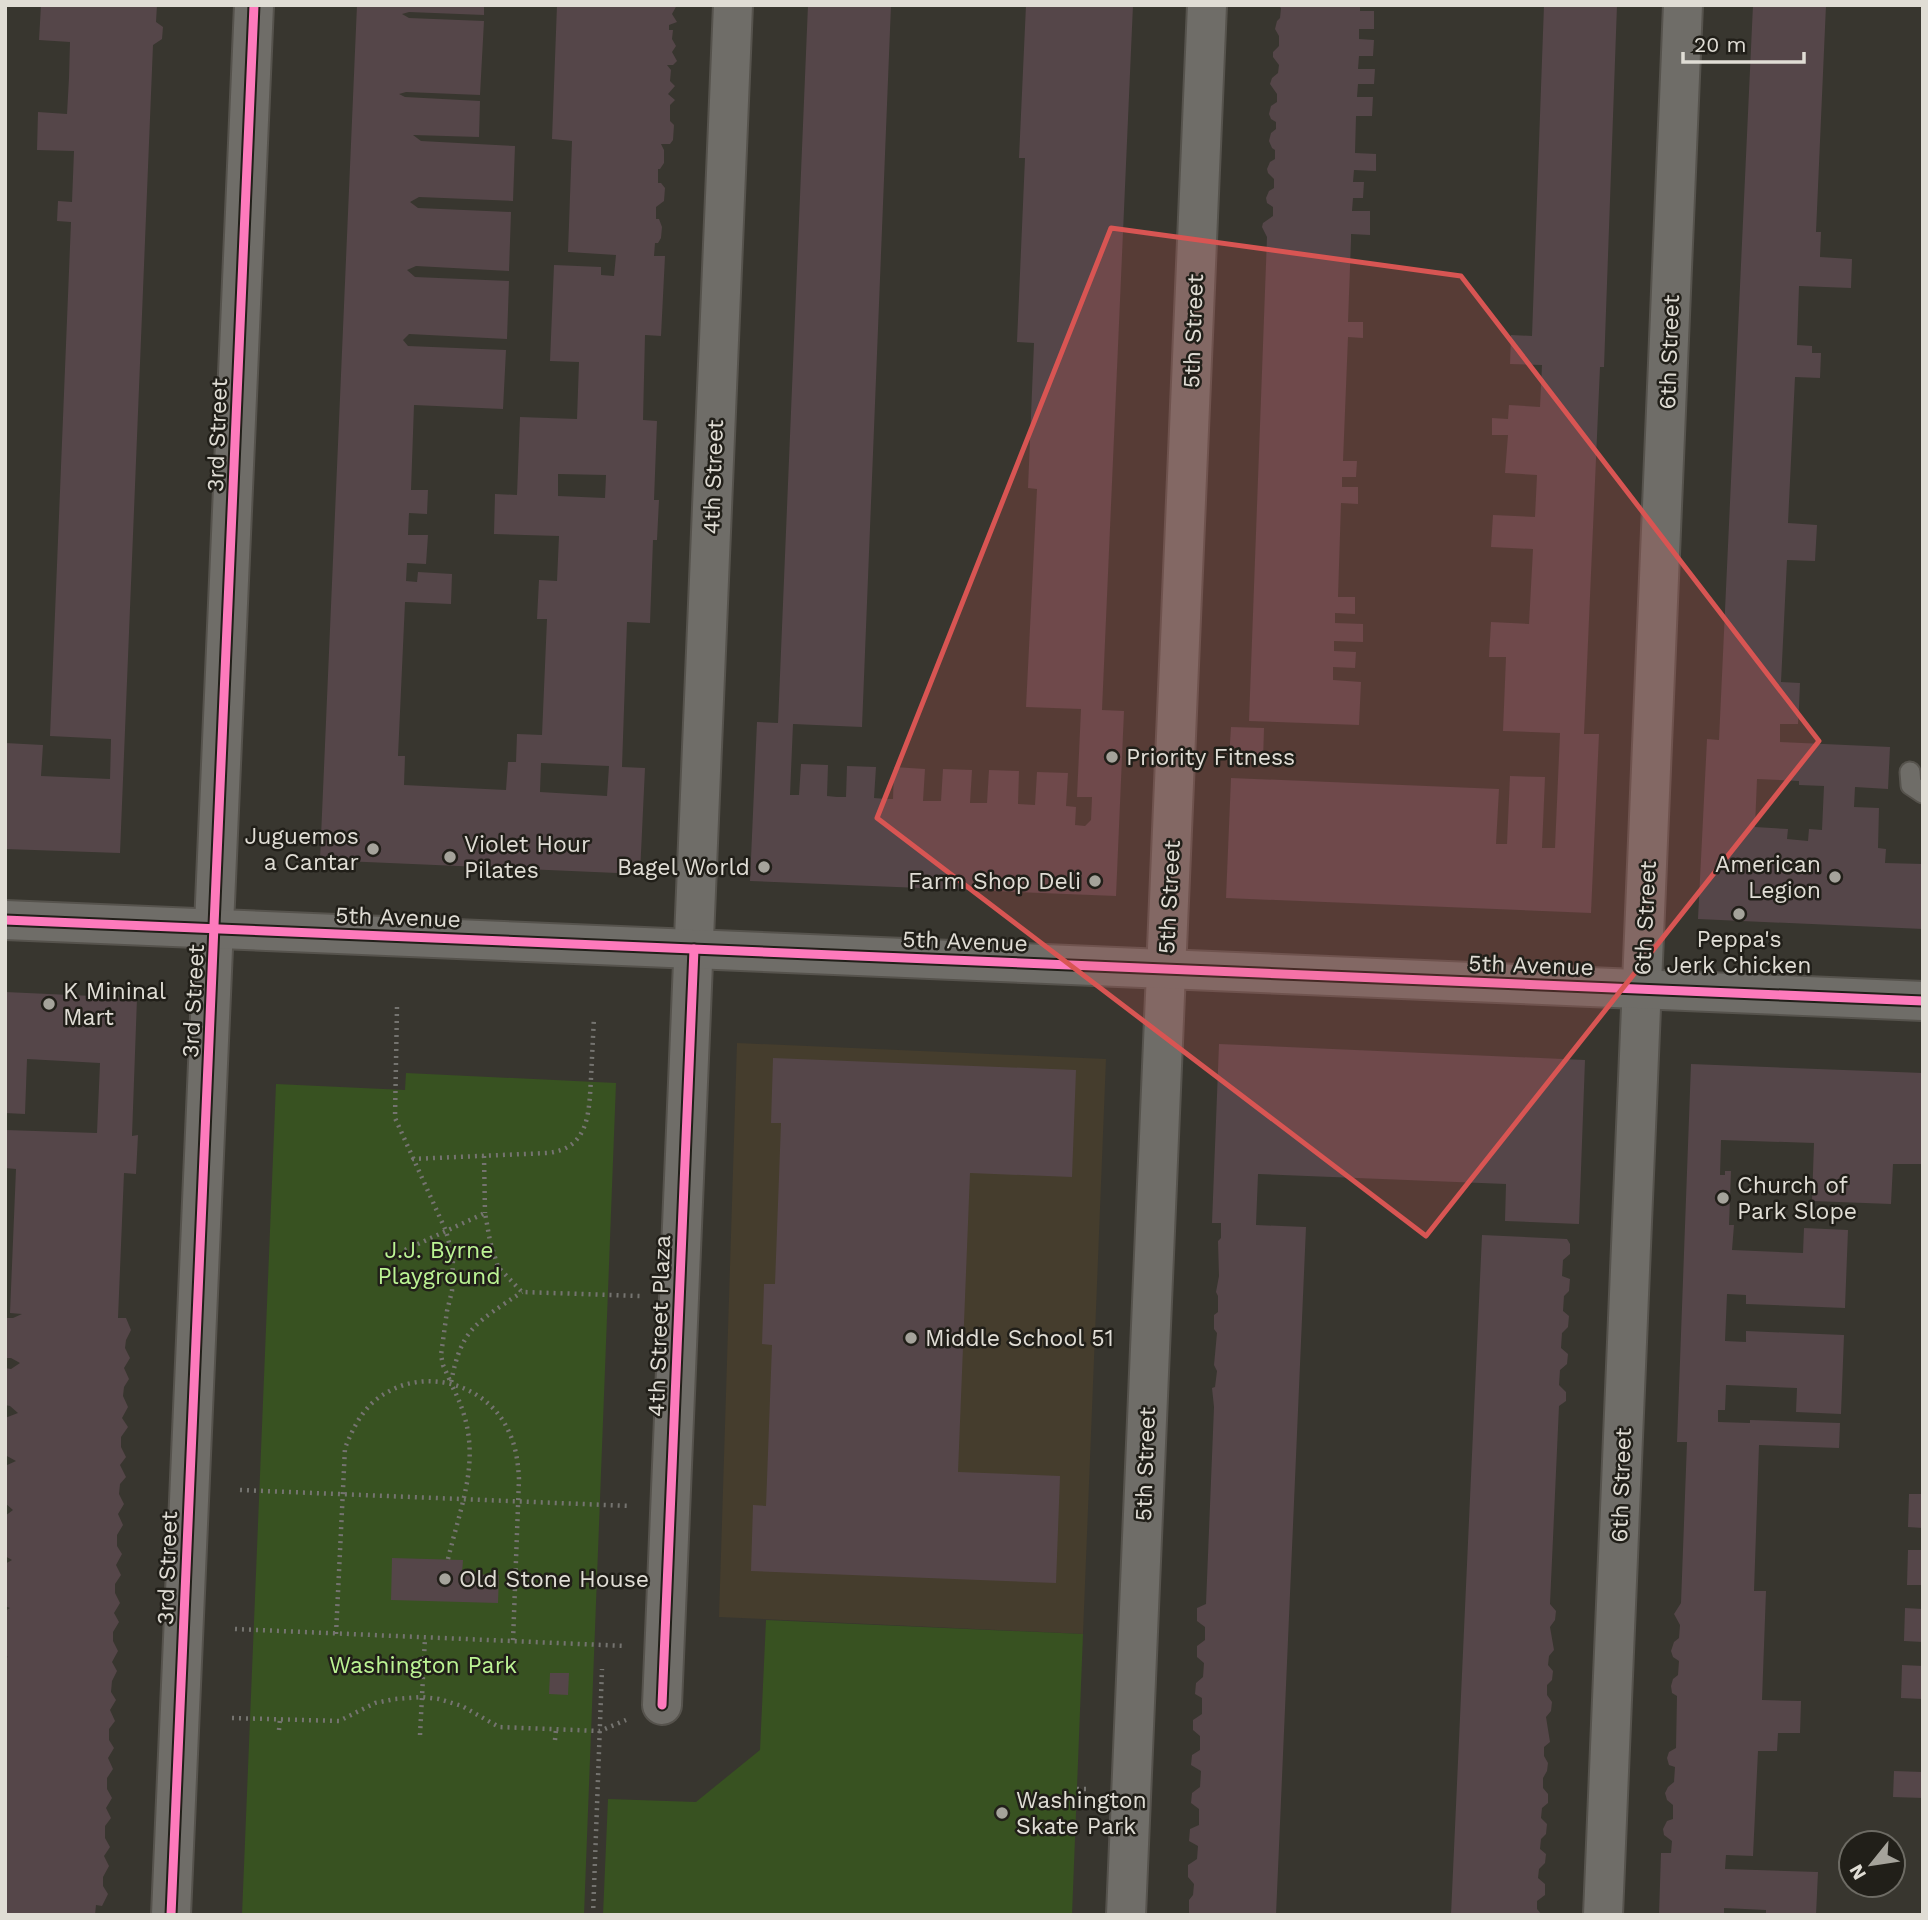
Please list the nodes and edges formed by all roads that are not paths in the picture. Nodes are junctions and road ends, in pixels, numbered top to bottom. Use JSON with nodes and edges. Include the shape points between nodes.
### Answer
{"nodes":[{"id":1,"x":254,"y":5,"type":"edge"},
{"id":2,"x":733,"y":5,"type":"edge"},
{"id":3,"x":1207,"y":5,"type":"edge"},
{"id":4,"x":1684,"y":5,"type":"edge"},
{"id":5,"x":1910,"y":772,"type":"dead end"},
{"id":6,"x":1923,"y":793,"type":"edge"},
{"id":7,"x":5,"y":920,"type":"edge"},
{"id":8,"x":215,"y":929,"type":"junction"},
{"id":9,"x":694,"y":949,"type":"junction"},
{"id":10,"x":1166,"y":969,"type":"junction"},
{"id":11,"x":1642,"y":989,"type":"junction"},
{"id":12,"x":1923,"y":1001,"type":"edge"},
{"id":13,"x":662,"y":1705,"type":"road end"},
{"id":14,"x":171,"y":1915,"type":"edge"},
{"id":15,"x":1126,"y":1915,"type":"edge"},
{"id":16,"x":1603,"y":1915,"type":"edge"}],
"edges":[{"from":1,"to":8,"type":"street","name":"3rd Street"},
{"from":2,"to":9,"type":"street","name":"4th Street"},
{"from":3,"to":10,"type":"street","name":"5th Street"},
{"from":4,"to":11,"type":"street","name":"6th Street"},
{"from":5,"to":6,"type":"lane","via":[[1911,785]]},
{"from":7,"to":8,"type":"street","name":"5th Avenue"},
{"from":8,"to":9,"type":"street","name":"5th Avenue"},
{"from":8,"to":14,"type":"street","name":"3rd Street"},
{"from":9,"to":10,"type":"street","name":"5th Avenue"},
{"from":9,"to":13,"type":"street","name":"4th Street Plaza"},
{"from":10,"to":11,"type":"street","name":"5th Avenue"},
{"from":10,"to":15,"type":"street","name":"5th Street"},
{"from":11,"to":12,"type":"street","name":"5th Avenue"},
{"from":11,"to":16,"type":"street","name":"6th Street"}]}
